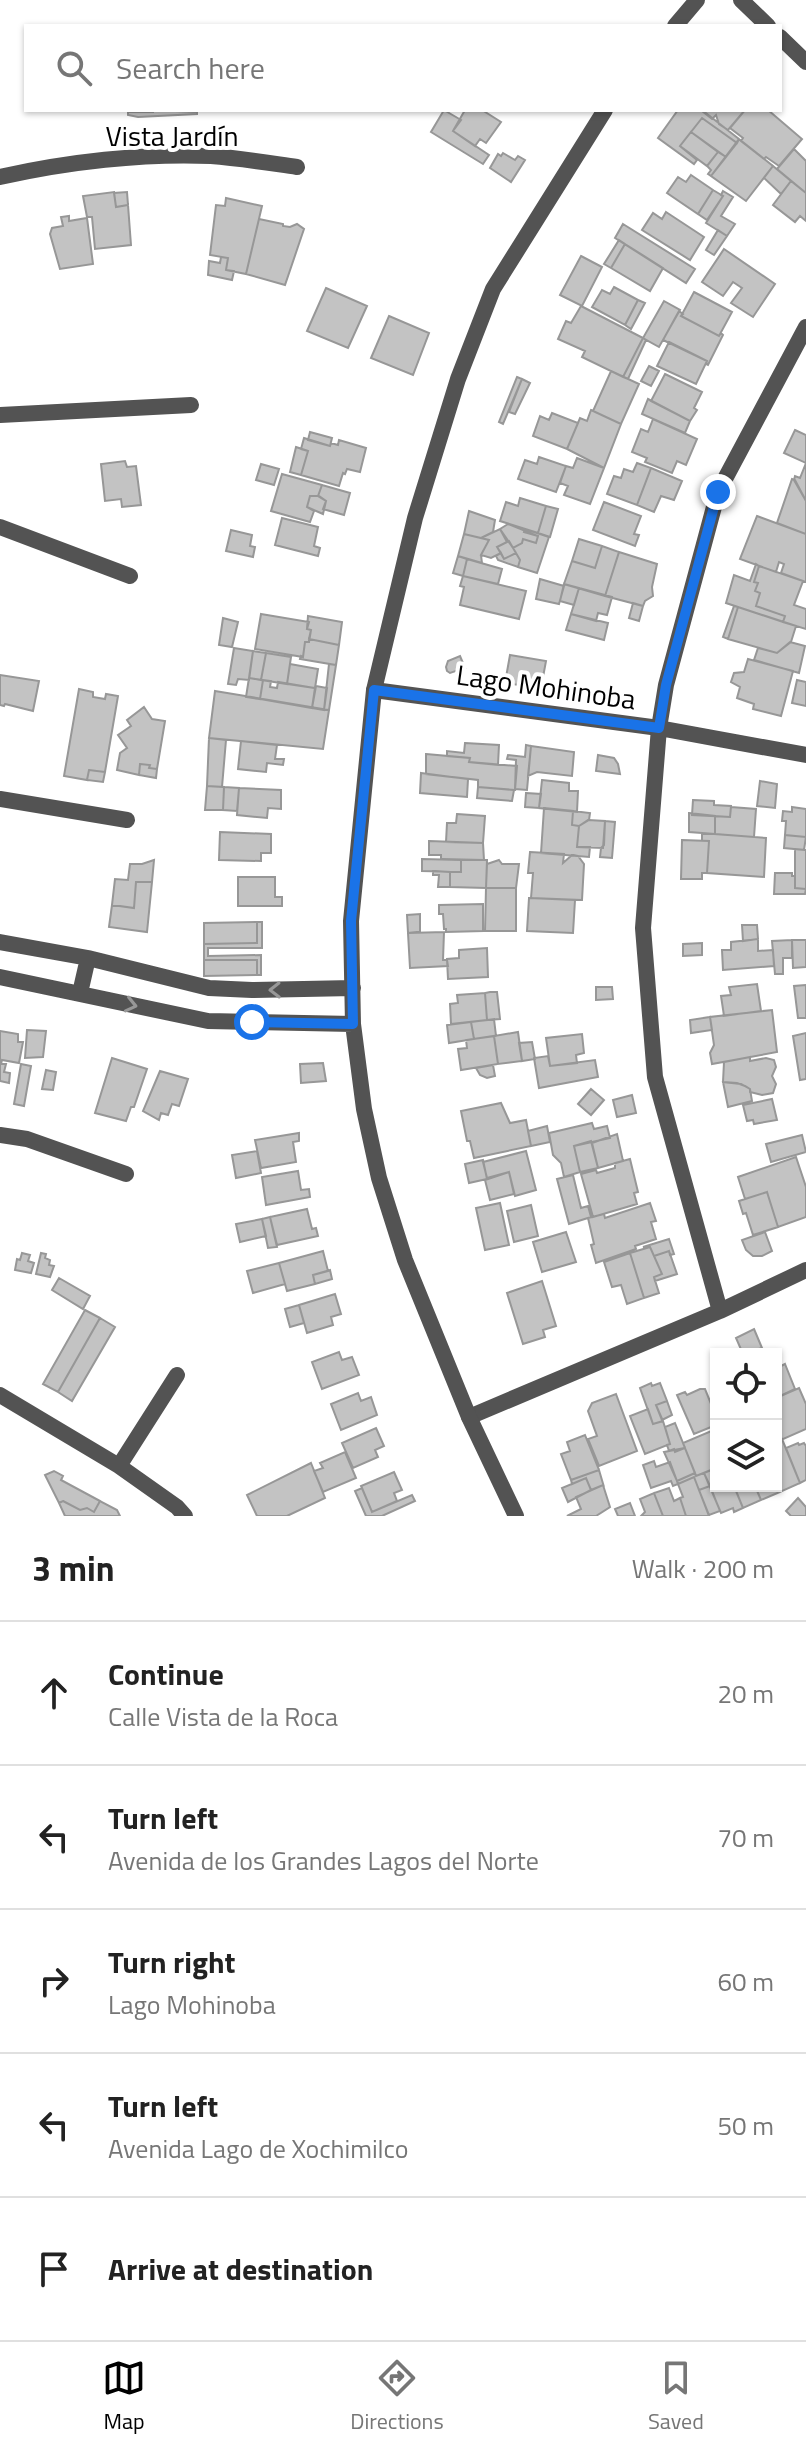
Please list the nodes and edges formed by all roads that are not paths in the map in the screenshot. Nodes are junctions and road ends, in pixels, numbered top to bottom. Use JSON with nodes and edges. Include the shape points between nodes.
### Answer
{"nodes":[{"id":1,"x":697,"y":0,"type":"edge"},
{"id":2,"x":741,"y":0,"type":"edge"},
{"id":3,"x":677,"y":24,"type":"edge"},
{"id":4,"x":766,"y":24,"type":"edge"},
{"id":5,"x":782,"y":39,"type":"edge"},
{"id":6,"x":806,"y":62,"type":"edge"},
{"id":7,"x":604,"y":112,"type":"edge"},
{"id":8,"x":297,"y":167,"type":"dead end"},
{"id":9,"x":0,"y":177,"type":"edge"},
{"id":10,"x":806,"y":327,"type":"edge"},
{"id":11,"x":191,"y":405,"type":"dead end"},
{"id":12,"x":0,"y":415,"type":"edge"},
{"id":13,"x":0,"y":527,"type":"edge"},
{"id":14,"x":130,"y":576,"type":"dead end"},
{"id":15,"x":374,"y":690,"type":"junction"},
{"id":16,"x":659,"y":728,"type":"junction"},
{"id":17,"x":806,"y":755,"type":"edge"},
{"id":18,"x":0,"y":799,"type":"edge"},
{"id":19,"x":127,"y":820,"type":"dead end"},
{"id":20,"x":0,"y":942,"type":"edge"},
{"id":21,"x":88,"y":958,"type":"junction"},
{"id":22,"x":0,"y":977,"type":"edge"},
{"id":23,"x":353,"y":988,"type":"junction"},
{"id":24,"x":80,"y":993,"type":"junction"},
{"id":25,"x":353,"y":1024,"type":"junction"},
{"id":26,"x":0,"y":1135,"type":"edge"},
{"id":27,"x":126,"y":1174,"type":"dead end"},
{"id":28,"x":806,"y":1270,"type":"edge"},
{"id":29,"x":720,"y":1311,"type":"junction"},
{"id":30,"x":177,"y":1375,"type":"dead end"},
{"id":31,"x":0,"y":1395,"type":"edge"},
{"id":32,"x":469,"y":1417,"type":"junction"},
{"id":33,"x":119,"y":1466,"type":"junction"},
{"id":34,"x":185,"y":1516,"type":"edge"},
{"id":35,"x":516,"y":1516,"type":"edge"}],
"edges":[{"from":1,"to":3,"type":"street"},
{"from":2,"to":4,"type":"street"},
{"from":5,"to":6,"type":"street"},
{"from":7,"to":15,"type":"street","via":[[493,289],[458,379],[415,518]]},
{"from":8,"to":9,"type":"street","name":"Vista Jardín","via":[[211,156],[159,156]]},
{"from":10,"to":16,"type":"street","via":[[718,492]]},
{"from":11,"to":12,"type":"street"},
{"from":13,"to":14,"type":"street"},
{"from":15,"to":16,"type":"street","name":"Lago Mohinoba"},
{"from":15,"to":23,"type":"street","via":[[351,921]]},
{"from":16,"to":17,"type":"street","name":"Lago Mohinoba"},
{"from":16,"to":29,"type":"street","via":[[643,928],[655,1077]]},
{"from":18,"to":19,"type":"street"},
{"from":20,"to":21,"type":"street"},
{"from":23,"to":21,"type":"street","one_way":true,"via":[[209,988]]},
{"from":21,"to":24,"type":"street"},
{"from":22,"to":24,"type":"street"},
{"from":23,"to":25,"type":"street"},
{"from":24,"to":25,"type":"street","one_way":true,"via":[[208,1021]]},
{"from":25,"to":32,"type":"street","via":[[379,1178],[405,1260]]},
{"from":26,"to":27,"type":"street","via":[[27,1139]]},
{"from":28,"to":29,"type":"street"},
{"from":29,"to":32,"type":"street"},
{"from":30,"to":33,"type":"street"},
{"from":31,"to":33,"type":"street"},
{"from":32,"to":35,"type":"street"},
{"from":33,"to":34,"type":"street"}]}
